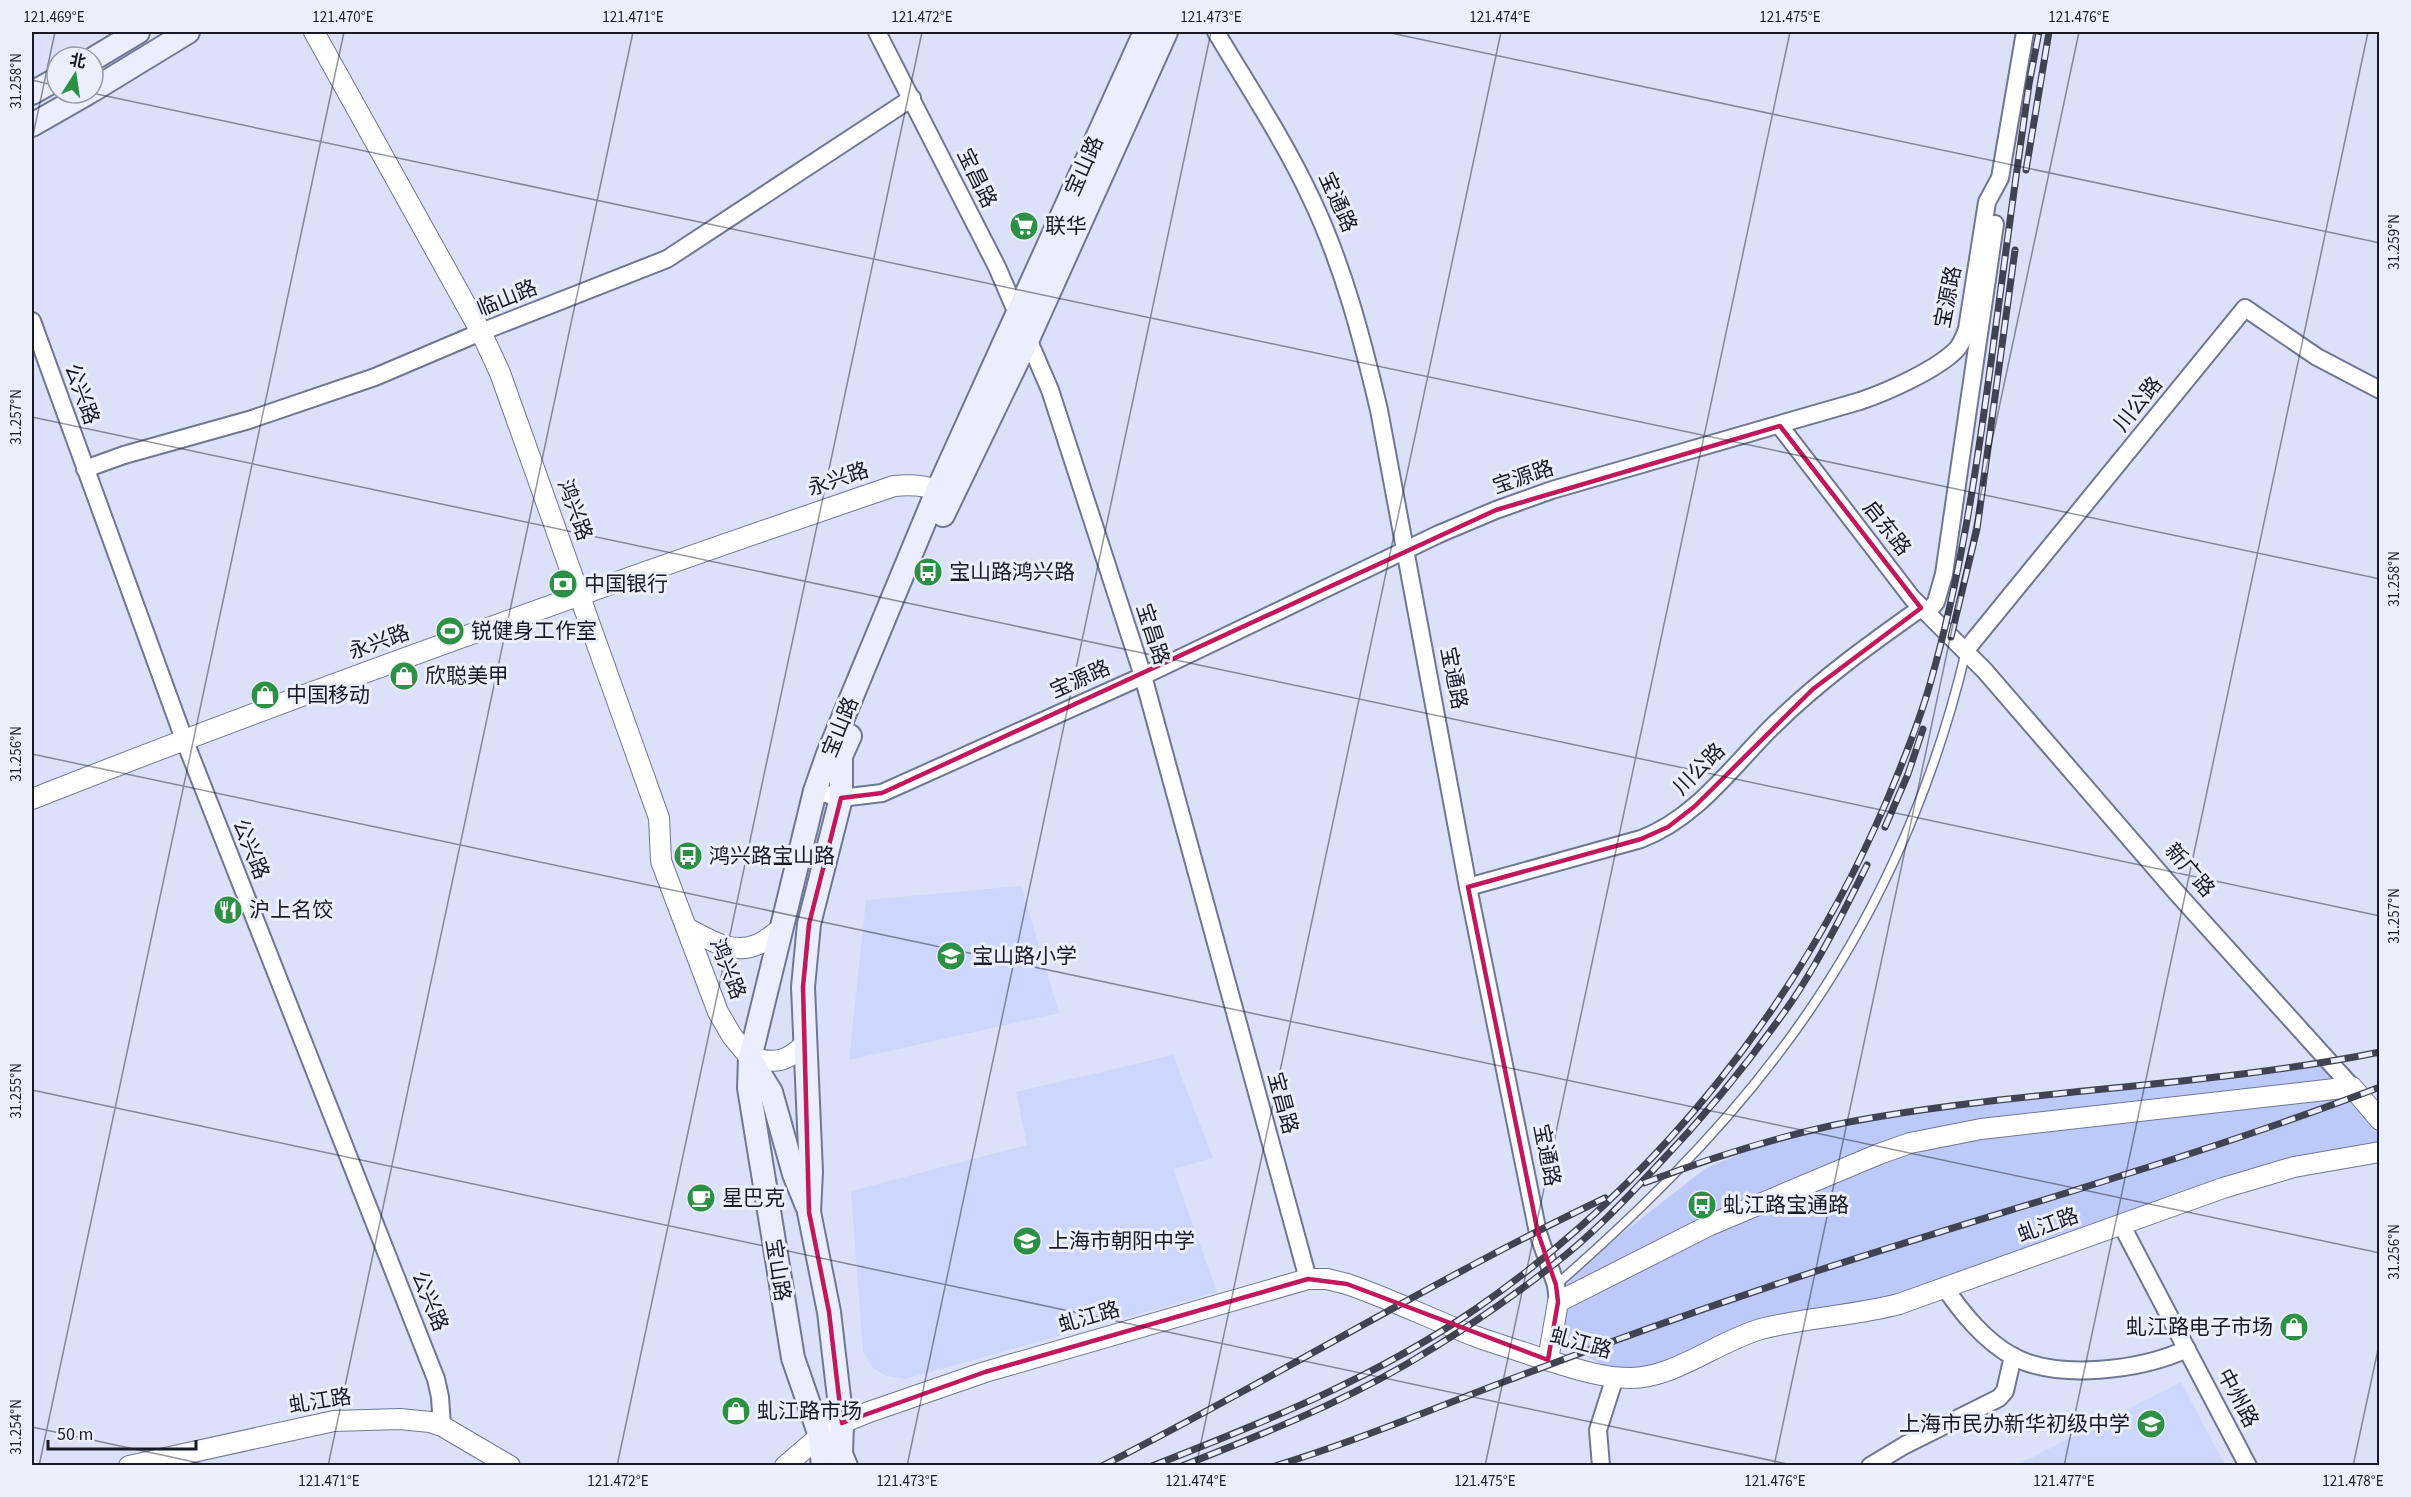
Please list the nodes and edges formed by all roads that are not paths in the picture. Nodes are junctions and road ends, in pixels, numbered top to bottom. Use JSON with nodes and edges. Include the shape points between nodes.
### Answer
{"nodes":[{"id":1,"x":138,"y":32,"type":"edge"},
{"id":2,"x":188,"y":32,"type":"edge"},
{"id":3,"x":314,"y":32,"type":"edge"},
{"id":4,"x":877,"y":32,"type":"edge"},
{"id":5,"x":1145,"y":32,"type":"edge"},
{"id":6,"x":1166,"y":32,"type":"edge"},
{"id":7,"x":1216,"y":32,"type":"edge"},
{"id":8,"x":2025,"y":32,"type":"edge"},
{"id":9,"x":105,"y":52,"type":"edge"},
{"id":10,"x":105,"y":83,"type":"edge"},
{"id":11,"x":912,"y":98,"type":"junction"},
{"id":12,"x":67,"y":105,"type":"edge"},
{"id":13,"x":32,"y":125,"type":"edge"},
{"id":14,"x":2000,"y":178,"type":"junction"},
{"id":15,"x":1018,"y":315,"type":"junction"},
{"id":16,"x":32,"y":321,"type":"edge"},
{"id":17,"x":481,"y":332,"type":"junction"},
{"id":18,"x":1028,"y":339,"type":"junction"},
{"id":19,"x":2379,"y":390,"type":"edge"},
{"id":20,"x":1780,"y":426,"type":"junction"},
{"id":21,"x":85,"y":469,"type":"junction"},
{"id":22,"x":945,"y":493,"type":"junction"},
{"id":23,"x":1406,"y":550,"type":"junction"},
{"id":24,"x":579,"y":594,"type":"junction"},
{"id":25,"x":1924,"y":611,"type":"junction"},
{"id":26,"x":1966,"y":650,"type":"junction"},
{"id":27,"x":1143,"y":676,"type":"junction"},
{"id":28,"x":184,"y":740,"type":"junction"},
{"id":29,"x":815,"y":791,"type":"junction"},
{"id":30,"x":841,"y":798,"type":"junction"},
{"id":31,"x":32,"y":800,"type":"edge"},
{"id":32,"x":1468,"y":887,"type":"junction"},
{"id":33,"x":687,"y":928,"type":"junction"},
{"id":34,"x":781,"y":929,"type":"junction"},
{"id":35,"x":804,"y":1045,"type":"junction"},
{"id":36,"x":750,"y":1058,"type":"junction"},
{"id":37,"x":2352,"y":1087,"type":"junction"},
{"id":38,"x":2379,"y":1120,"type":"edge"},
{"id":39,"x":2379,"y":1152,"type":"edge"},
{"id":40,"x":809,"y":1212,"type":"junction"},
{"id":41,"x":2121,"y":1224,"type":"junction"},
{"id":42,"x":1308,"y":1279,"type":"junction"},
{"id":43,"x":1945,"y":1288,"type":"junction"},
{"id":44,"x":1557,"y":1294,"type":"junction"},
{"id":45,"x":2187,"y":1349,"type":"junction"},
{"id":46,"x":2013,"y":1356,"type":"junction"},
{"id":47,"x":1548,"y":1360,"type":"junction"},
{"id":48,"x":1615,"y":1377,"type":"junction"},
{"id":49,"x":842,"y":1423,"type":"junction"},
{"id":50,"x":442,"y":1426,"type":"junction"},
{"id":51,"x":820,"y":1436,"type":"junction"},
{"id":52,"x":129,"y":1466,"type":"edge"},
{"id":53,"x":510,"y":1466,"type":"edge"},
{"id":54,"x":785,"y":1466,"type":"edge"},
{"id":55,"x":823,"y":1466,"type":"edge"},
{"id":56,"x":846,"y":1466,"type":"edge"},
{"id":57,"x":1601,"y":1466,"type":"edge"},
{"id":58,"x":1870,"y":1466,"type":"edge"},
{"id":59,"x":2247,"y":1466,"type":"edge"}],
"edges":[{"from":1,"to":9,"type":"main road"},
{"from":2,"to":10,"type":"main road"},
{"from":3,"to":17,"type":"street","name":"鸿兴路"},
{"from":4,"to":11,"type":"street","name":"宝昌路"},
{"from":5,"to":15,"type":"main road","name":"宝山路"},
{"from":6,"to":18,"type":"main road","name":"宝山路"},
{"from":7,"to":23,"type":"street","name":"宝通路","via":[[1296,169],[1333,250],[1370,374]]},
{"from":8,"to":14,"type":"street","name":"宝源路"},
{"from":11,"to":15,"type":"street","name":"宝昌路"},
{"from":11,"to":17,"type":"street","name":"临山路","via":[[667,259]]},
{"from":12,"to":13,"type":"main road"},
{"from":14,"to":20,"type":"street","name":"宝源路","via":[[1987,202],[1968,322],[1956,350],[1887,390]]},
{"from":14,"to":25,"type":"street","via":[[1944,574],[1936,602]]},
{"from":15,"to":18,"type":"street","name":"宝昌路"},
{"from":15,"to":22,"type":"main road","name":"宝山路"},
{"from":16,"to":21,"type":"street","name":"公兴路"},
{"from":17,"to":21,"type":"street","name":"临山路","via":[[310,400]]},
{"from":17,"to":24,"type":"street","name":"鸿兴路","via":[[500,373]]},
{"from":18,"to":22,"type":"main road","name":"宝山路"},
{"from":18,"to":27,"type":"street","name":"宝昌路","via":[[1050,390]]},
{"from":19,"to":26,"type":"street","name":"川公路","via":[[2316,357],[2245,308]]},
{"from":20,"to":23,"type":"street","name":"宝源路","via":[[1533,496]]},
{"from":20,"to":25,"type":"street","name":"启东路"},
{"from":21,"to":28,"type":"street","name":"公兴路"},
{"from":22,"to":24,"type":"street","name":"永兴路","via":[[915,484],[894,486]]},
{"from":22,"to":29,"type":"main road","name":"宝山路"},
{"from":22,"to":30,"type":"main road","name":"宝山路","via":[[841,756]]},
{"from":23,"to":27,"type":"street","name":"宝源路"},
{"from":23,"to":32,"type":"street","name":"宝通路"},
{"from":24,"to":28,"type":"street","name":"永兴路"},
{"from":24,"to":33,"type":"street","name":"鸿兴路","via":[[659,818],[660,861]]},
{"from":25,"to":26,"type":"street","name":"启东路"},
{"from":25,"to":32,"type":"street","name":"川公路","via":[[1850,659],[1813,689],[1695,806],[1668,827],[1641,839]]},
{"from":26,"to":37,"type":"street","name":"新广路"},
{"from":26,"to":44,"type":"lane","via":[[1943,739],[1913,820],[1864,919],[1810,1011],[1698,1149]]},
{"from":27,"to":30,"type":"street","name":"宝源路","via":[[882,793]]},
{"from":27,"to":42,"type":"street","name":"宝昌路"},
{"from":28,"to":31,"type":"street","name":"永兴路"},
{"from":28,"to":50,"type":"street","name":"公兴路","via":[[436,1379]]},
{"from":29,"to":30,"type":"street","name":"宝源路"},
{"from":29,"to":34,"type":"main road","name":"宝山路"},
{"from":30,"to":35,"type":"main road","name":"宝山路","via":[[809,924],[803,987]]},
{"from":32,"to":44,"type":"street","name":"宝通路","via":[[1538,1233]]},
{"from":33,"to":34,"type":"street","via":[[734,948],[756,945]]},
{"from":33,"to":36,"type":"street","name":"鸿兴路","via":[[718,1012]]},
{"from":34,"to":36,"type":"main road","name":"宝山路"},
{"from":35,"to":36,"type":"street","via":[[791,1057],[772,1063]]},
{"from":35,"to":40,"type":"main road","name":"宝山路","via":[[811,1172]]},
{"from":36,"to":40,"type":"main road","via":[[771,1092]]},
{"from":36,"to":51,"type":"main road","name":"宝山路","via":[[749,1088],[793,1358]]},
{"from":37,"to":38,"type":"street","name":"新广路"},
{"from":37,"to":44,"type":"street","name":"虬江路","via":[[1981,1128],[1910,1143],[1710,1225]]},
{"from":39,"to":41,"type":"street","name":"虬江路","via":[[2269,1174]]},
{"from":40,"to":49,"type":"main road","name":"宝山路","via":[[829,1312]]},
{"from":41,"to":43,"type":"street","name":"虬江路"},
{"from":41,"to":45,"type":"street","name":"中州路"},
{"from":42,"to":47,"type":"street","name":"虬江路","via":[[1347,1284]]},
{"from":42,"to":49,"type":"street","name":"虬江路","via":[[986,1372]]},
{"from":43,"to":46,"type":"street","via":[[1976,1329]]},
{"from":43,"to":48,"type":"street","name":"虬江路","via":[[1878,1309],[1761,1329],[1665,1371],[1632,1378]]},
{"from":44,"to":47,"type":"street","name":"宝通路"},
{"from":45,"to":46,"type":"street","via":[[2151,1363],[2110,1369],[2063,1369]]},
{"from":45,"to":59,"type":"street","name":"中州路"},
{"from":46,"to":58,"type":"street","via":[[2005,1391],[1999,1398]]},
{"from":47,"to":48,"type":"street","name":"虬江路"},
{"from":48,"to":57,"type":"street","via":[[1598,1430]]},
{"from":49,"to":51,"type":"street","name":"虬江路"},
{"from":49,"to":56,"type":"main road","name":"宝山路","via":[[841,1454]]},
{"from":50,"to":52,"type":"street","name":"虬江路","via":[[416,1419],[334,1421]]},
{"from":50,"to":53,"type":"street","name":"虬江路"},
{"from":51,"to":54,"type":"street","name":"虬江路"},
{"from":51,"to":55,"type":"main road","name":"宝山路"}]}
